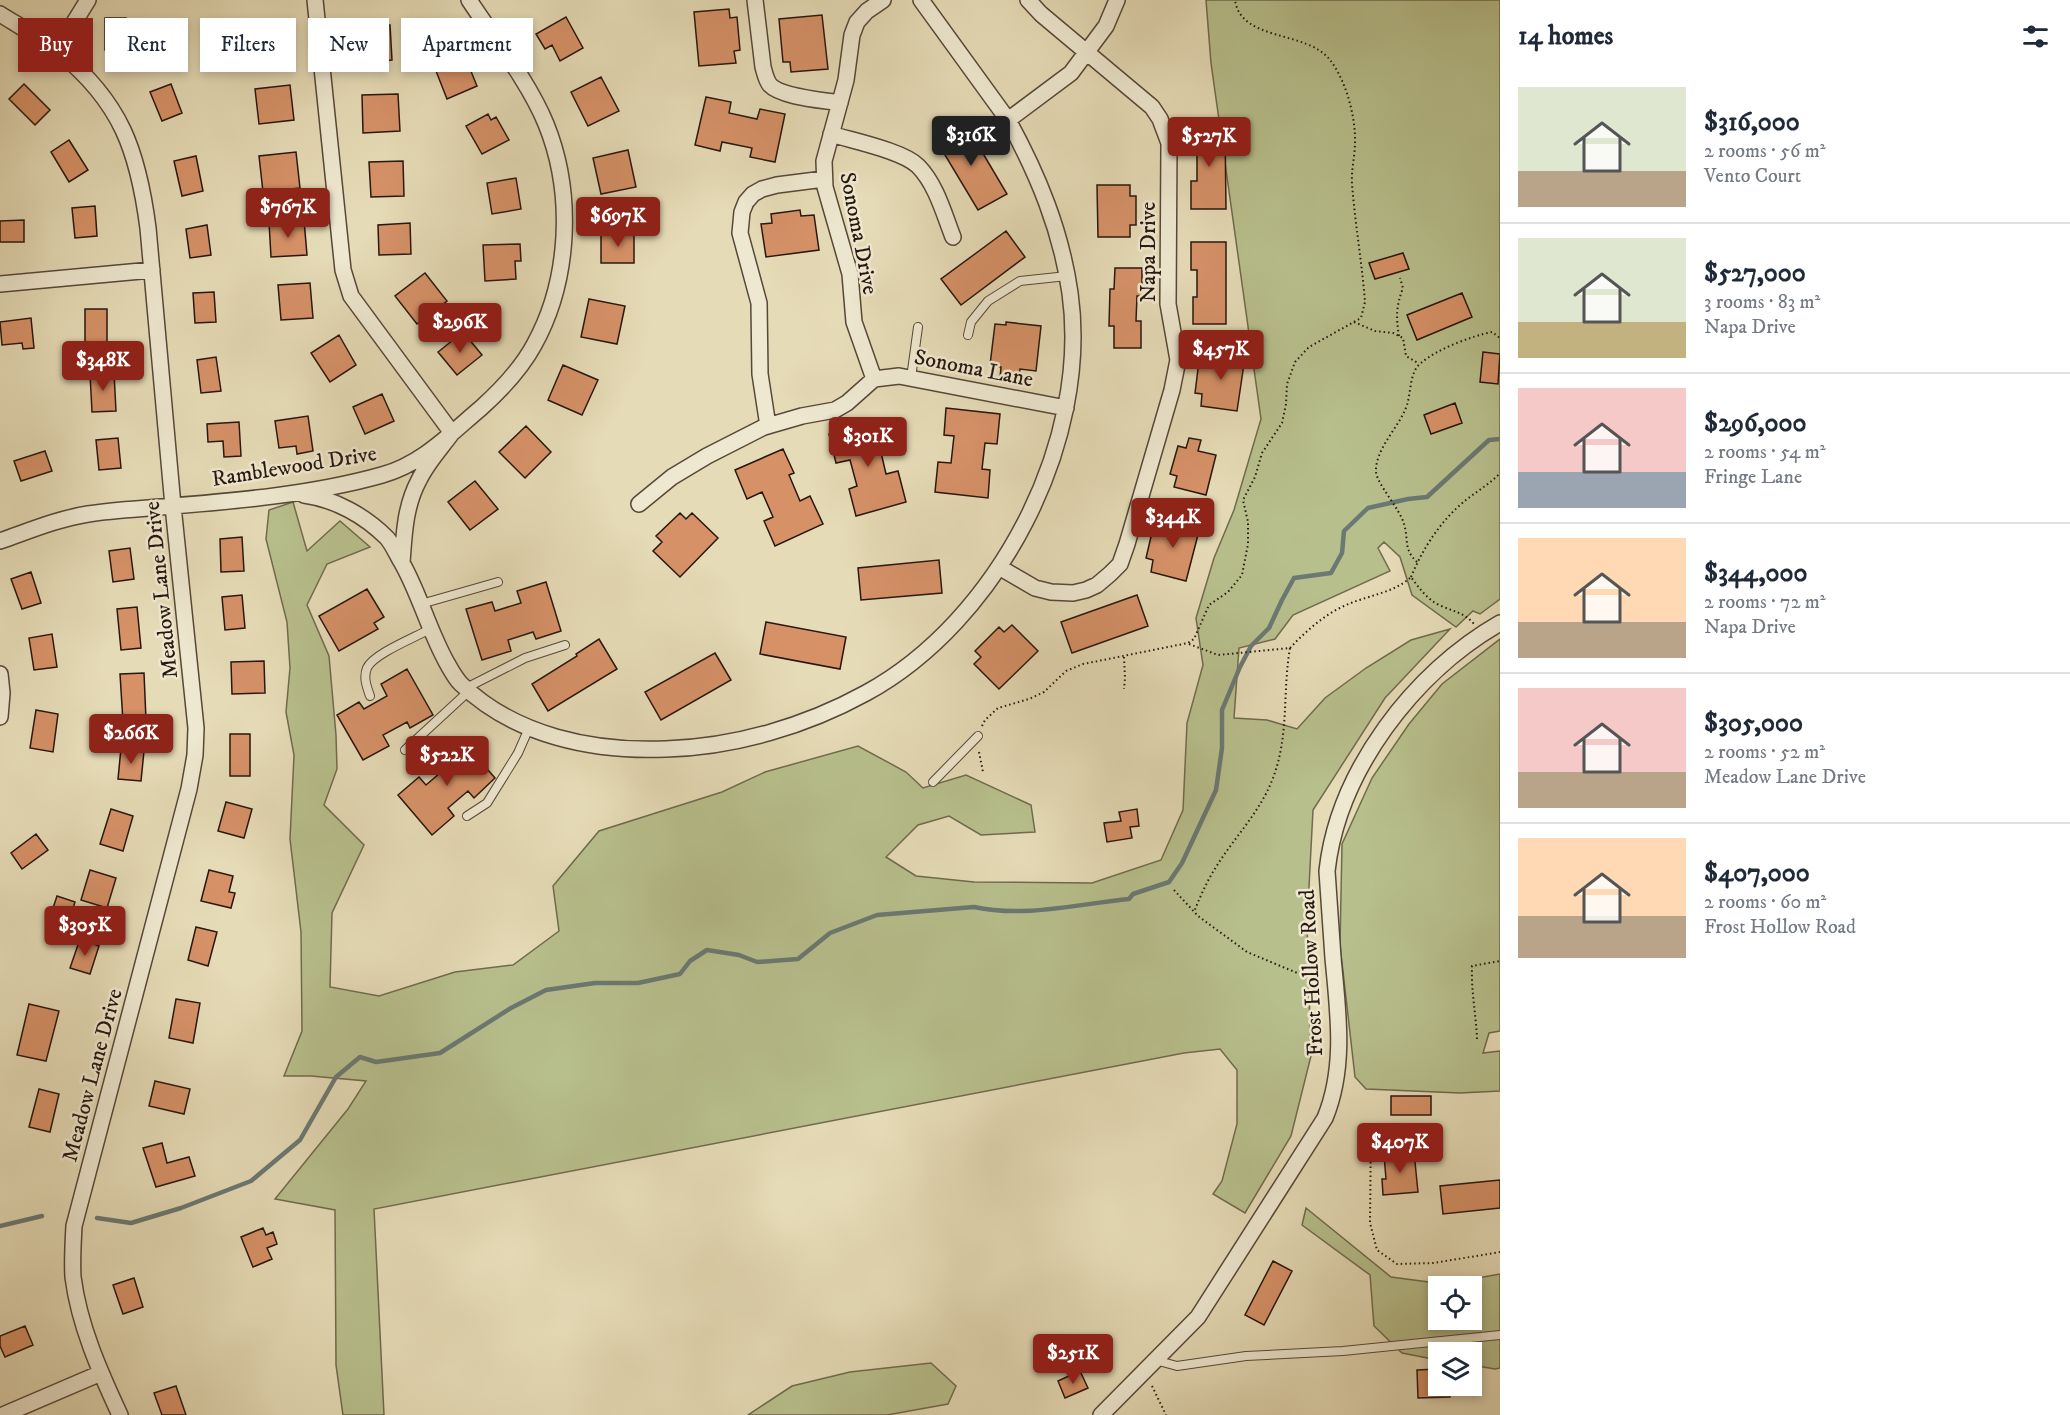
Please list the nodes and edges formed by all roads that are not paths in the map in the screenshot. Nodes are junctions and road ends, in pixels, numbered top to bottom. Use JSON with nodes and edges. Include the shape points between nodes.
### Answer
{"nodes":[{"id":1,"x":88,"y":0,"type":"edge"},
{"id":2,"x":315,"y":0,"type":"edge"},
{"id":3,"x":469,"y":0,"type":"edge"},
{"id":4,"x":755,"y":0,"type":"edge"},
{"id":5,"x":883,"y":0,"type":"edge"},
{"id":6,"x":921,"y":0,"type":"edge"},
{"id":7,"x":1028,"y":0,"type":"edge"},
{"id":8,"x":1117,"y":0,"type":"edge"},
{"id":9,"x":0,"y":14,"type":"edge"},
{"id":10,"x":77,"y":18,"type":"edge"},
{"id":11,"x":18,"y":25,"type":"edge"},
{"id":12,"x":1086,"y":53,"type":"junction"},
{"id":13,"x":82,"y":72,"type":"edge"},
{"id":14,"x":840,"y":103,"type":"junction"},
{"id":15,"x":1008,"y":120,"type":"junction"},
{"id":16,"x":831,"y":134,"type":"junction"},
{"id":17,"x":824,"y":179,"type":"junction"},
{"id":18,"x":953,"y":237,"type":"dead end"},
{"id":19,"x":152,"y":270,"type":"junction"},
{"id":20,"x":1067,"y":276,"type":"junction"},
{"id":21,"x":0,"y":284,"type":"edge"},
{"id":22,"x":918,"y":327,"type":"dead end"},
{"id":23,"x":968,"y":335,"type":"dead end"},
{"id":24,"x":911,"y":378,"type":"junction"},
{"id":25,"x":874,"y":379,"type":"junction"},
{"id":26,"x":1066,"y":408,"type":"junction"},
{"id":27,"x":768,"y":426,"type":"junction"},
{"id":28,"x":452,"y":433,"type":"junction"},
{"id":29,"x":291,"y":493,"type":"junction"},
{"id":30,"x":639,"y":504,"type":"dead end"},
{"id":31,"x":173,"y":506,"type":"junction"},
{"id":32,"x":0,"y":541,"type":"edge"},
{"id":33,"x":402,"y":563,"type":"junction"},
{"id":34,"x":999,"y":567,"type":"junction"},
{"id":35,"x":498,"y":582,"type":"dead end"},
{"id":36,"x":421,"y":604,"type":"junction"},
{"id":37,"x":1500,"y":623,"type":"edge"},
{"id":38,"x":430,"y":629,"type":"junction"},
{"id":39,"x":565,"y":645,"type":"dead end"},
{"id":40,"x":0,"y":674,"type":"edge"},
{"id":41,"x":468,"y":690,"type":"junction"},
{"id":42,"x":370,"y":696,"type":"dead end"},
{"id":43,"x":0,"y":717,"type":"edge"},
{"id":44,"x":529,"y":728,"type":"junction"},
{"id":45,"x":978,"y":736,"type":"road end"},
{"id":46,"x":405,"y":750,"type":"dead end"},
{"id":47,"x":933,"y":782,"type":"dead end"},
{"id":48,"x":467,"y":816,"type":"dead end"},
{"id":49,"x":1500,"y":1335,"type":"edge"},
{"id":50,"x":1151,"y":1365,"type":"junction"},
{"id":51,"x":101,"y":1373,"type":"junction"},
{"id":52,"x":3,"y":1415,"type":"edge"},
{"id":53,"x":120,"y":1415,"type":"edge"},
{"id":54,"x":1101,"y":1415,"type":"edge"}],
"edges":[{"from":1,"to":10,"type":"street"},
{"from":2,"to":28,"type":"street","via":[[343,270],[351,296]]},
{"from":3,"to":28,"type":"street","name":"Ramblewood Drive","via":[[545,122],[558,157],[564,231],[560,273],[534,346],[504,387]]},
{"from":4,"to":14,"type":"street","via":[[763,67],[771,86],[781,92]]},
{"from":5,"to":14,"type":"street","name":"Sonoma Drive","via":[[857,22]]},
{"from":6,"to":15,"type":"street"},
{"from":7,"to":12,"type":"street","name":"Napa Drive"},
{"from":8,"to":12,"type":"street","via":[[1106,26]]},
{"from":9,"to":11,"type":"street","name":"Meadow Lane Drive"},
{"from":12,"to":15,"type":"street","via":[[1071,73]]},
{"from":12,"to":34,"type":"street","name":"Napa Drive","via":[[1152,107],[1166,131],[1168,304],[1177,370],[1120,564],[1097,585],[1073,593],[1035,588]]},
{"from":13,"to":19,"type":"street","name":"Meadow Lane Drive","via":[[104,96],[133,150],[143,185]]},
{"from":14,"to":16,"type":"street","name":"Sonoma Drive"},
{"from":15,"to":20,"type":"street","via":[[1054,219]]},
{"from":16,"to":17,"type":"street","name":"Sonoma Drive"},
{"from":16,"to":18,"type":"street","via":[[906,157],[918,166],[935,193]]},
{"from":17,"to":25,"type":"street","name":"Sonoma Drive","via":[[850,274],[854,322]]},
{"from":17,"to":27,"type":"street","via":[[762,189],[746,202],[742,212],[740,233],[759,303],[760,374]]},
{"from":19,"to":21,"type":"street"},
{"from":19,"to":31,"type":"street","name":"Meadow Lane Drive"},
{"from":20,"to":23,"type":"lane","via":[[1020,281],[988,302],[972,322]]},
{"from":20,"to":26,"type":"street","via":[[1072,356]]},
{"from":22,"to":24,"type":"lane"},
{"from":24,"to":25,"type":"street","name":"Sonoma Lane"},
{"from":24,"to":26,"type":"street","name":"Sonoma Lane"},
{"from":25,"to":27,"type":"street","via":[[835,410]]},
{"from":26,"to":34,"type":"street","via":[[1034,506]]},
{"from":27,"to":30,"type":"street","via":[[672,477]]},
{"from":28,"to":29,"type":"street","name":"Ramblewood Drive","via":[[426,455],[384,475]]},
{"from":28,"to":33,"type":"street","via":[[419,478],[411,498],[405,518]]},
{"from":29,"to":31,"type":"street","name":"Ramblewood Drive"},
{"from":29,"to":33,"type":"street","via":[[325,498],[354,514],[388,539]]},
{"from":31,"to":32,"type":"street","name":"Ramblewood Drive","via":[[88,514]]},
{"from":31,"to":51,"type":"street","name":"Meadow Lane Drive","via":[[191,666],[195,755],[74,1226],[73,1277],[79,1310]]},
{"from":33,"to":36,"type":"street"},
{"from":34,"to":44,"type":"street","via":[[946,632],[897,673],[867,693],[758,736],[697,748],[643,750],[582,744]]},
{"from":35,"to":36,"type":"lane"},
{"from":36,"to":38,"type":"street"},
{"from":37,"to":50,"type":"street","name":"Frost Hollow Road","via":[[1440,667],[1400,709],[1368,757],[1336,824],[1327,871],[1339,1010],[1338,1067],[1332,1100],[1325,1118],[1198,1317]]},
{"from":38,"to":41,"type":"street","via":[[458,681]]},
{"from":38,"to":42,"type":"lane","via":[[374,659],[365,682]]},
{"from":39,"to":41,"type":"lane","via":[[525,658]]},
{"from":40,"to":43,"type":"street"},
{"from":41,"to":44,"type":"street","via":[[491,709]]},
{"from":41,"to":46,"type":"lane"},
{"from":44,"to":48,"type":"lane","via":[[487,803]]},
{"from":45,"to":47,"type":"lane"},
{"from":49,"to":50,"type":"lane","via":[[1343,1351],[1246,1356],[1177,1366]]},
{"from":50,"to":54,"type":"street","name":"Frost Hollow Road"},
{"from":51,"to":52,"type":"street"},
{"from":51,"to":53,"type":"street","name":"Meadow Lane Drive"}]}
